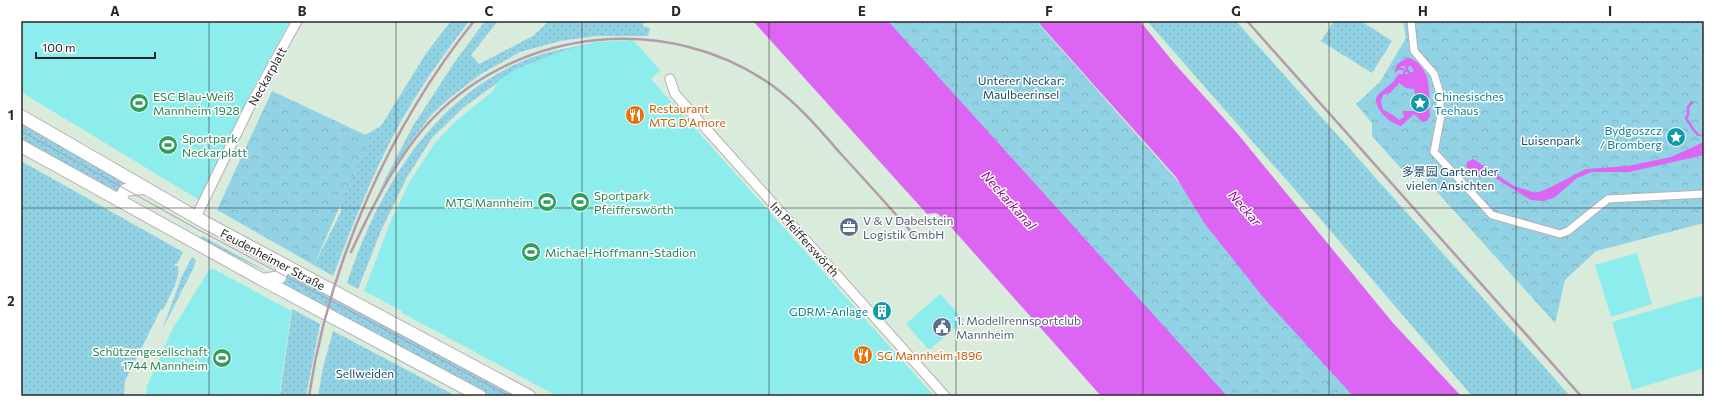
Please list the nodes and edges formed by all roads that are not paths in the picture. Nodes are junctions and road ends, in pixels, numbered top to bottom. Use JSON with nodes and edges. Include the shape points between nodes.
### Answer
{"nodes":[{"id":1,"x":297,"y":21,"type":"edge"},
{"id":2,"x":1411,"y":21,"type":"edge"},
{"id":3,"x":670,"y":79,"type":"dead end"},
{"id":4,"x":21,"y":116,"type":"edge"},
{"id":5,"x":21,"y":146,"type":"edge"},
{"id":6,"x":143,"y":188,"type":"junction"},
{"id":7,"x":1704,"y":194,"type":"edge"},
{"id":8,"x":119,"y":201,"type":"junction"},
{"id":9,"x":191,"y":214,"type":"junction"},
{"id":10,"x":284,"y":265,"type":"junction"},
{"id":11,"x":263,"y":280,"type":"junction"},
{"id":12,"x":480,"y":396,"type":"edge"},
{"id":13,"x":530,"y":396,"type":"edge"},
{"id":14,"x":945,"y":396,"type":"edge"}],
"edges":[{"from":1,"to":9,"type":"street","name":"Neckarplatt"},
{"from":2,"to":7,"type":"street","via":[[1414,51],[1434,74],[1439,90],[1441,115],[1434,152],[1492,216],[1560,234],[1568,231],[1608,200]]},
{"from":3,"to":14,"type":"street","name":"Im Pfeifferswörth","via":[[675,94]]},
{"from":4,"to":6,"type":"main road","name":"Feudenheimer Straße"},
{"from":5,"to":8,"type":"main road","name":"Feudenheimer Straße"},
{"from":6,"to":8,"type":"main road","via":[[125,190]]},
{"from":6,"to":9,"type":"main road","name":"Feudenheimer Straße"},
{"from":8,"to":11,"type":"main road","name":"Feudenheimer Straße"},
{"from":9,"to":10,"type":"main road","name":"Feudenheimer Straße"},
{"from":10,"to":11,"type":"main road","via":[[280,277]]},
{"from":10,"to":13,"type":"main road","name":"Feudenheimer Straße"},
{"from":11,"to":12,"type":"main road","name":"Feudenheimer Straße"}]}
